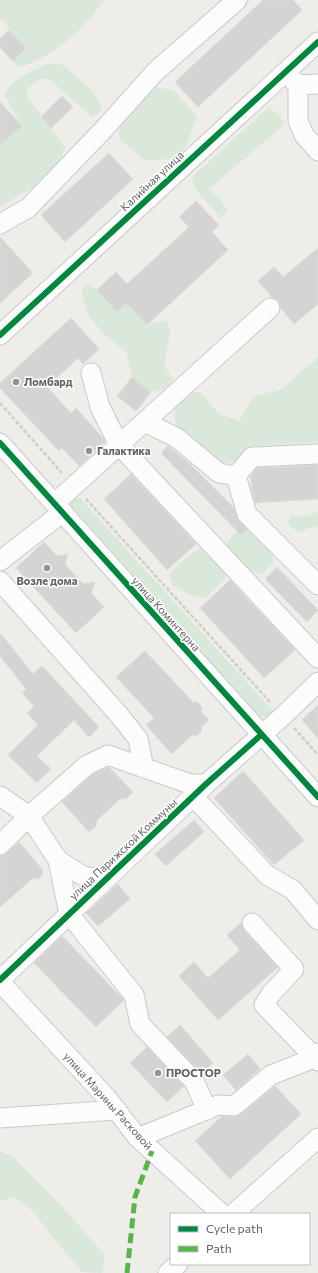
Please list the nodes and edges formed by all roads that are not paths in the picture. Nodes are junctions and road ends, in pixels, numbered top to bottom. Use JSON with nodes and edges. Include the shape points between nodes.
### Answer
{"nodes":[{"id":1,"x":237,"y":0,"type":"edge"},
{"id":2,"x":318,"y":42,"type":"edge"},
{"id":3,"x":292,"y":79,"type":"junction"},
{"id":4,"x":318,"y":84,"type":"edge"},
{"id":5,"x":318,"y":151,"type":"edge"},
{"id":6,"x":0,"y":224,"type":"edge"},
{"id":7,"x":270,"y":308,"type":"dead end"},
{"id":8,"x":0,"y":334,"type":"edge"},
{"id":9,"x":91,"y":373,"type":"dead end"},
{"id":10,"x":145,"y":422,"type":"junction"},
{"id":11,"x":0,"y":443,"type":"edge"},
{"id":12,"x":119,"y":445,"type":"junction"},
{"id":13,"x":318,"y":454,"type":"edge"},
{"id":14,"x":236,"y":476,"type":"junction"},
{"id":15,"x":59,"y":508,"type":"junction"},
{"id":16,"x":0,"y":561,"type":"edge"},
{"id":17,"x":1,"y":584,"type":"edge"},
{"id":18,"x":318,"y":585,"type":"edge"},
{"id":19,"x":318,"y":658,"type":"edge"},
{"id":20,"x":318,"y":682,"type":"edge"},
{"id":21,"x":261,"y":735,"type":"junction"},
{"id":22,"x":144,"y":768,"type":"junction"},
{"id":23,"x":200,"y":790,"type":"junction"},
{"id":24,"x":0,"y":796,"type":"edge"},
{"id":25,"x":318,"y":797,"type":"edge"},
{"id":26,"x":29,"y":816,"type":"junction"},
{"id":27,"x":0,"y":845,"type":"edge"},
{"id":28,"x":58,"y":860,"type":"junction"},
{"id":29,"x":105,"y":880,"type":"junction"},
{"id":30,"x":69,"y":914,"type":"junction"},
{"id":31,"x":318,"y":920,"type":"edge"},
{"id":32,"x":252,"y":923,"type":"dead end"},
{"id":33,"x":0,"y":981,"type":"edge"},
{"id":34,"x":317,"y":1057,"type":"edge"},
{"id":35,"x":117,"y":1110,"type":"junction"},
{"id":36,"x":207,"y":1110,"type":"junction"},
{"id":37,"x":0,"y":1118,"type":"edge"},
{"id":38,"x":138,"y":1138,"type":"junction"},
{"id":39,"x":318,"y":1138,"type":"edge"},
{"id":40,"x":221,"y":1213,"type":"edge"},
{"id":41,"x":234,"y":1213,"type":"edge"},
{"id":42,"x":177,"y":1265,"type":"edge"},
{"id":43,"x":168,"y":1273,"type":"edge"}],
"edges":[{"from":1,"to":6,"type":"street","via":[[156,72],[28,208]]},
{"from":2,"to":3,"type":"street","name":"Калийная улица"},
{"from":3,"to":4,"type":"street"},
{"from":3,"to":5,"type":"street","via":[[298,121],[304,135]]},
{"from":3,"to":8,"type":"street","name":"Калийная улица"},
{"from":7,"to":10,"type":"street"},
{"from":9,"to":12,"type":"street","via":[[100,407]]},
{"from":10,"to":12,"type":"street"},
{"from":10,"to":14,"type":"street","via":[[177,438],[219,473]]},
{"from":11,"to":15,"type":"street","name":"улица Коминтерна"},
{"from":12,"to":15,"type":"street","via":[[74,485]]},
{"from":12,"to":19,"type":"street"},
{"from":13,"to":14,"type":"street","via":[[252,457]]},
{"from":14,"to":18,"type":"street","via":[[247,514]]},
{"from":15,"to":16,"type":"street"},
{"from":15,"to":21,"type":"street","name":"улица Коминтерна"},
{"from":17,"to":22,"type":"street","via":[[138,739]]},
{"from":20,"to":21,"type":"street","name":"улица Парижской Коммуны"},
{"from":21,"to":23,"type":"street","name":"улица Парижской Коммуны"},
{"from":21,"to":25,"type":"street","name":"улица Коминтерна"},
{"from":22,"to":23,"type":"street"},
{"from":22,"to":26,"type":"street","via":[[108,755],[87,765]]},
{"from":23,"to":29,"type":"street","name":"улица Парижской Коммуны"},
{"from":23,"to":31,"type":"street","via":[[267,875],[293,890]]},
{"from":24,"to":26,"type":"street"},
{"from":26,"to":27,"type":"street"},
{"from":26,"to":28,"type":"street"},
{"from":28,"to":29,"type":"street","via":[[83,876]]},
{"from":28,"to":30,"type":"street"},
{"from":29,"to":30,"type":"street","name":"улица Парижской Коммуны"},
{"from":30,"to":33,"type":"street","name":"улица Парижской Коммуны"},
{"from":30,"to":36,"type":"street","via":[[134,995],[140,1024],[194,1081]]},
{"from":32,"to":34,"type":"street","via":[[294,969],[264,1005]]},
{"from":33,"to":35,"type":"street","name":"улица Марины Расковой"},
{"from":34,"to":36,"type":"street","via":[[271,1075],[234,1106],[218,1105]]},
{"from":35,"to":37,"type":"street"},
{"from":35,"to":38,"type":"street","name":"улица Марины Расковой"},
{"from":36,"to":38,"type":"street"},
{"from":38,"to":40,"type":"street","name":"улица Марины Расковой"},
{"from":39,"to":41,"type":"street"},
{"from":42,"to":43,"type":"street"}]}
